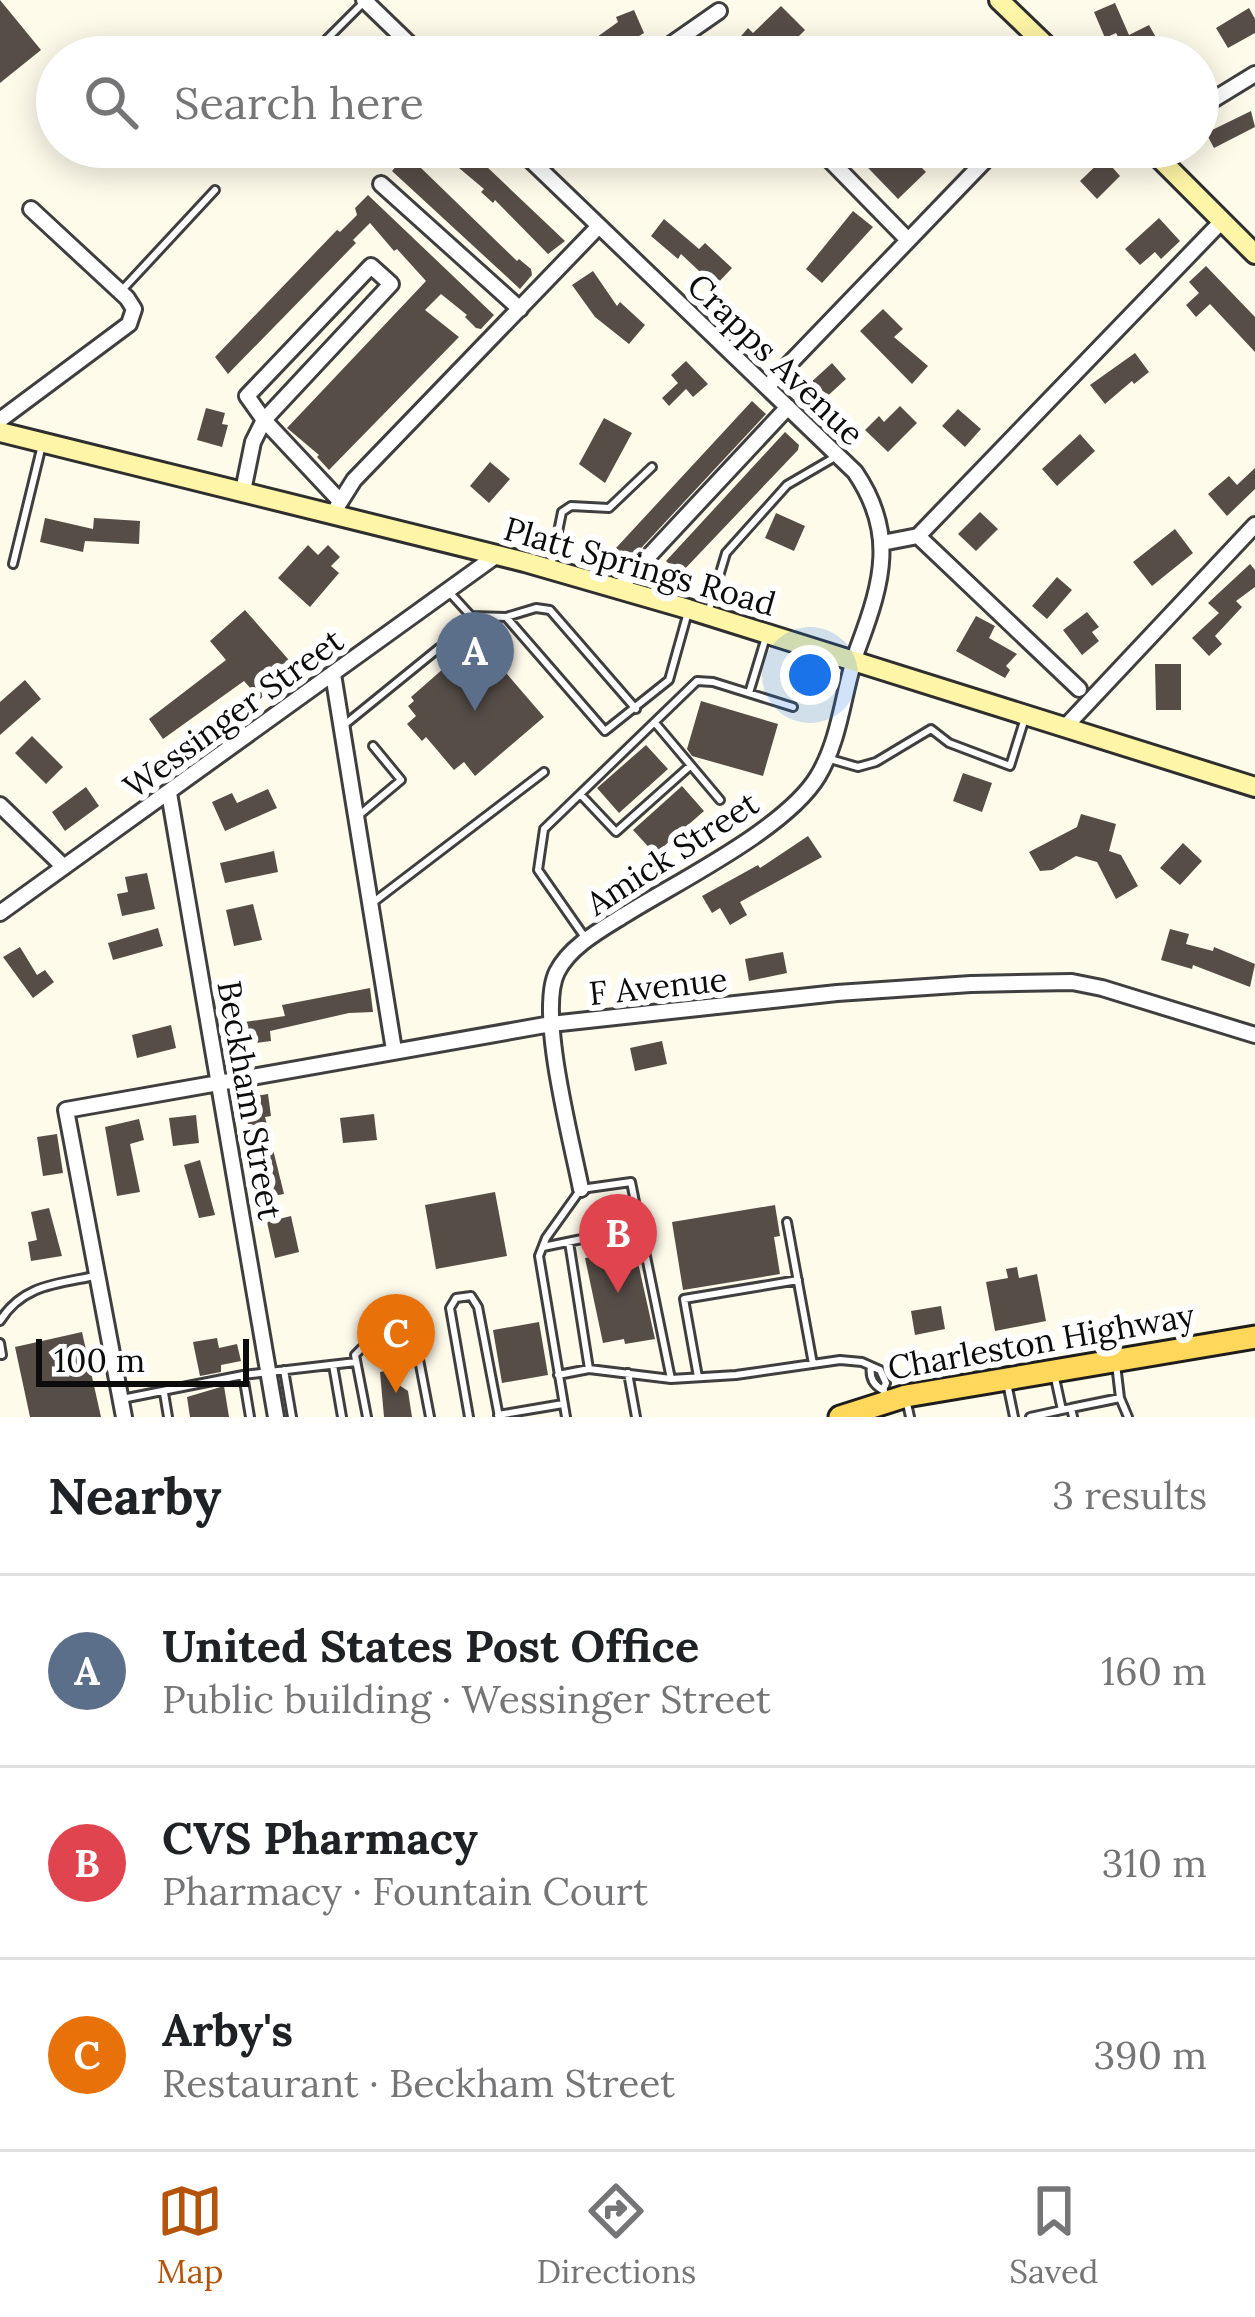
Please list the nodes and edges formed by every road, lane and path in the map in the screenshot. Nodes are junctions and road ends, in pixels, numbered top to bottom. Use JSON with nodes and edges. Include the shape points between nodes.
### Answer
{"nodes":[{"id":1,"x":999,"y":0,"type":"edge"},
{"id":2,"x":364,"y":1,"type":"edge"},
{"id":3,"x":718,"y":11,"type":"dead end"},
{"id":4,"x":329,"y":36,"type":"edge"},
{"id":5,"x":401,"y":36,"type":"edge"},
{"id":6,"x":683,"y":36,"type":"edge"},
{"id":7,"x":1036,"y":36,"type":"edge"},
{"id":8,"x":1255,"y":74,"type":"edge"},
{"id":9,"x":1219,"y":96,"type":"edge"},
{"id":10,"x":541,"y":168,"type":"edge"},
{"id":11,"x":838,"y":168,"type":"edge"},
{"id":12,"x":978,"y":168,"type":"edge"},
{"id":13,"x":1169,"y":168,"type":"edge"},
{"id":14,"x":381,"y":184,"type":"dead end"},
{"id":15,"x":215,"y":190,"type":"dead end"},
{"id":16,"x":31,"y":208,"type":"dead end"},
{"id":17,"x":1222,"y":221,"type":"junction"},
{"id":18,"x":599,"y":226,"type":"junction"},
{"id":19,"x":908,"y":240,"type":"junction"},
{"id":20,"x":1255,"y":254,"type":"edge"},
{"id":21,"x":120,"y":292,"type":"junction"},
{"id":22,"x":520,"y":309,"type":"junction"},
{"id":23,"x":767,"y":386,"type":"junction"},
{"id":24,"x":788,"y":407,"type":"junction"},
{"id":25,"x":263,"y":420,"type":"junction"},
{"id":26,"x":0,"y":421,"type":"edge"},
{"id":27,"x":0,"y":432,"type":"edge"},
{"id":28,"x":43,"y":442,"type":"junction"},
{"id":29,"x":838,"y":456,"type":"junction"},
{"id":30,"x":652,"y":467,"type":"dead end"},
{"id":31,"x":243,"y":491,"type":"junction"},
{"id":32,"x":337,"y":507,"type":"junction"},
{"id":33,"x":1255,"y":526,"type":"edge"},
{"id":34,"x":918,"y":536,"type":"junction"},
{"id":35,"x":882,"y":543,"type":"junction"},
{"id":36,"x":497,"y":555,"type":"junction"},
{"id":37,"x":14,"y":564,"type":"dead end"},
{"id":38,"x":550,"y":569,"type":"junction"},
{"id":39,"x":618,"y":589,"type":"junction"},
{"id":40,"x":448,"y":590,"type":"junction"},
{"id":41,"x":698,"y":612,"type":"junction"},
{"id":42,"x":506,"y":617,"type":"junction"},
{"id":43,"x":767,"y":633,"type":"junction"},
{"id":44,"x":440,"y":648,"type":"dead end"},
{"id":45,"x":853,"y":660,"type":"junction"},
{"id":46,"x":333,"y":674,"type":"junction"},
{"id":47,"x":1079,"y":689,"type":"dead end"},
{"id":48,"x":748,"y":693,"type":"junction"},
{"id":49,"x":793,"y":707,"type":"dead end"},
{"id":50,"x":636,"y":709,"type":"junction"},
{"id":51,"x":1026,"y":713,"type":"junction"},
{"id":52,"x":656,"y":724,"type":"junction"},
{"id":53,"x":1066,"y":726,"type":"junction"},
{"id":54,"x":340,"y":729,"type":"junction"},
{"id":55,"x":373,"y":746,"type":"dead end"},
{"id":56,"x":826,"y":758,"type":"junction"},
{"id":57,"x":690,"y":766,"type":"junction"},
{"id":58,"x":544,"y":772,"type":"dead end"},
{"id":59,"x":1252,"y":782,"type":"edge"},
{"id":60,"x":169,"y":793,"type":"junction"},
{"id":61,"x":581,"y":795,"type":"junction"},
{"id":62,"x":720,"y":800,"type":"dead end"},
{"id":63,"x":0,"y":805,"type":"edge"},
{"id":64,"x":354,"y":819,"type":"junction"},
{"id":65,"x":64,"y":867,"type":"junction"},
{"id":66,"x":368,"y":906,"type":"junction"},
{"id":67,"x":0,"y":914,"type":"edge"},
{"id":68,"x":587,"y":940,"type":"junction"},
{"id":69,"x":551,"y":1024,"type":"junction"},
{"id":70,"x":1255,"y":1035,"type":"edge"},
{"id":71,"x":394,"y":1050,"type":"junction"},
{"id":72,"x":220,"y":1083,"type":"junction"},
{"id":73,"x":581,"y":1189,"type":"junction"},
{"id":74,"x":787,"y":1222,"type":"dead end"},
{"id":75,"x":640,"y":1227,"type":"junction"},
{"id":76,"x":568,"y":1241,"type":"junction"},
{"id":77,"x":542,"y":1247,"type":"junction"},
{"id":78,"x":97,"y":1276,"type":"junction"},
{"id":79,"x":798,"y":1280,"type":"junction"},
{"id":80,"x":4,"y":1309,"type":"edge"},
{"id":81,"x":0,"y":1321,"type":"edge"},
{"id":82,"x":1255,"y":1337,"type":"edge"},
{"id":83,"x":0,"y":1343,"type":"edge"},
{"id":84,"x":2,"y":1355,"type":"edge"},
{"id":85,"x":1115,"y":1361,"type":"junction"},
{"id":86,"x":356,"y":1362,"type":"junction"},
{"id":87,"x":813,"y":1364,"type":"junction"},
{"id":88,"x":333,"y":1365,"type":"junction"},
{"id":89,"x":589,"y":1369,"type":"junction"},
{"id":90,"x":277,"y":1371,"type":"junction"},
{"id":91,"x":1054,"y":1371,"type":"junction"},
{"id":92,"x":628,"y":1372,"type":"junction"},
{"id":93,"x":242,"y":1375,"type":"junction"},
{"id":94,"x":558,"y":1375,"type":"junction"},
{"id":95,"x":698,"y":1377,"type":"junction"},
{"id":96,"x":671,"y":1379,"type":"junction"},
{"id":97,"x":1006,"y":1379,"type":"junction"},
{"id":98,"x":164,"y":1393,"type":"junction"},
{"id":99,"x":1120,"y":1398,"type":"junction"},
{"id":100,"x":120,"y":1399,"type":"junction"},
{"id":101,"x":897,"y":1401,"type":"edge"},
{"id":102,"x":563,"y":1404,"type":"junction"},
{"id":103,"x":1068,"y":1411,"type":"edge"},
{"id":104,"x":498,"y":1416,"type":"edge"},
{"id":105,"x":841,"y":1416,"type":"edge"},
{"id":106,"x":124,"y":1417,"type":"edge"},
{"id":107,"x":168,"y":1417,"type":"edge"},
{"id":108,"x":250,"y":1417,"type":"edge"},
{"id":109,"x":276,"y":1417,"type":"edge"},
{"id":110,"x":292,"y":1417,"type":"edge"},
{"id":111,"x":342,"y":1417,"type":"edge"},
{"id":112,"x":367,"y":1417,"type":"edge"},
{"id":113,"x":430,"y":1417,"type":"edge"},
{"id":114,"x":469,"y":1417,"type":"edge"},
{"id":115,"x":566,"y":1417,"type":"edge"},
{"id":116,"x":636,"y":1417,"type":"edge"},
{"id":117,"x":1014,"y":1417,"type":"edge"},
{"id":118,"x":1030,"y":1417,"type":"edge"},
{"id":119,"x":1128,"y":1417,"type":"edge"}],
"edges":[{"from":1,"to":7,"type":"main road"},
{"from":2,"to":4,"type":"lane"},
{"from":2,"to":5,"type":"street"},
{"from":3,"to":6,"type":"street"},
{"from":8,"to":9,"type":"street"},
{"from":10,"to":18,"type":"street","name":"Crapps Avenue"},
{"from":11,"to":19,"type":"street"},
{"from":12,"to":19,"type":"street"},
{"from":13,"to":17,"type":"main road"},
{"from":14,"to":22,"type":"street"},
{"from":15,"to":21,"type":"lane"},
{"from":16,"to":21,"type":"street"},
{"from":17,"to":20,"type":"main road"},
{"from":17,"to":34,"type":"street"},
{"from":18,"to":22,"type":"street"},
{"from":18,"to":23,"type":"street","name":"Crapps Avenue"},
{"from":19,"to":23,"type":"street"},
{"from":21,"to":26,"type":"street","via":[[134,309],[129,324]]},
{"from":22,"to":32,"type":"street"},
{"from":23,"to":24,"type":"street","name":"Crapps Avenue"},
{"from":24,"to":29,"type":"street","name":"Crapps Avenue"},
{"from":24,"to":39,"type":"street"},
{"from":25,"to":25,"type":"street","via":[[247,396],[371,266],[391,284]]},
{"from":25,"to":31,"type":"street"},
{"from":25,"to":32,"type":"street"},
{"from":27,"to":28,"type":"main road","name":"Platt Springs Road"},
{"from":28,"to":31,"type":"main road","name":"Platt Springs Road"},
{"from":28,"to":37,"type":"lane"},
{"from":29,"to":35,"type":"street","name":"Crapps Avenue","via":[[874,504]]},
{"from":29,"to":41,"type":"lane","via":[[788,485],[726,553]]},
{"from":30,"to":38,"type":"lane","via":[[609,508],[562,512]]},
{"from":31,"to":32,"type":"main road","name":"Platt Springs Road"},
{"from":32,"to":36,"type":"main road","name":"Platt Springs Road"},
{"from":33,"to":53,"type":"street"},
{"from":34,"to":35,"type":"street"},
{"from":34,"to":47,"type":"street"},
{"from":35,"to":45,"type":"street","name":"Crapps Avenue","via":[[875,603]]},
{"from":36,"to":38,"type":"main road","name":"Platt Springs Road"},
{"from":36,"to":40,"type":"street","name":"Wessinger Street"},
{"from":38,"to":39,"type":"main road","name":"Platt Springs Road"},
{"from":39,"to":41,"type":"main road","name":"Platt Springs Road"},
{"from":40,"to":42,"type":"lane","via":[[471,616]]},
{"from":40,"to":46,"type":"street","name":"Wessinger Street"},
{"from":41,"to":43,"type":"main road","name":"Platt Springs Road"},
{"from":41,"to":50,"type":"lane","via":[[672,675]]},
{"from":42,"to":50,"type":"lane","via":[[550,610]]},
{"from":42,"to":50,"type":"lane","via":[[602,730]]},
{"from":43,"to":45,"type":"main road","name":"Platt Springs Road"},
{"from":43,"to":48,"type":"lane"},
{"from":44,"to":54,"type":"lane"},
{"from":45,"to":51,"type":"main road","name":"Platt Springs Road"},
{"from":45,"to":56,"type":"street","name":"Amick Street"},
{"from":46,"to":54,"type":"street"},
{"from":46,"to":60,"type":"street","name":"Wessinger Street"},
{"from":48,"to":49,"type":"lane"},
{"from":48,"to":52,"type":"lane","via":[[698,681]]},
{"from":51,"to":53,"type":"main road","name":"Platt Springs Road"},
{"from":51,"to":56,"type":"lane","via":[[1010,766],[931,729],[858,767]]},
{"from":52,"to":57,"type":"lane"},
{"from":52,"to":61,"type":"lane"},
{"from":53,"to":59,"type":"main road","name":"Platt Springs Road"},
{"from":54,"to":64,"type":"street"},
{"from":55,"to":64,"type":"lane","via":[[401,780]]},
{"from":56,"to":68,"type":"street","name":"Amick Street","via":[[804,795],[760,831]]},
{"from":57,"to":61,"type":"lane","via":[[616,832]]},
{"from":57,"to":62,"type":"lane"},
{"from":58,"to":66,"type":"lane"},
{"from":60,"to":65,"type":"street","name":"Wessinger Street"},
{"from":60,"to":72,"type":"street","name":"Beckham Street"},
{"from":61,"to":68,"type":"lane","via":[[544,830],[538,870]]},
{"from":63,"to":65,"type":"street"},
{"from":64,"to":66,"type":"street"},
{"from":65,"to":67,"type":"street","name":"Wessinger Street"},
{"from":66,"to":71,"type":"street"},
{"from":68,"to":69,"type":"street","name":"Amick Street","via":[[557,972]]},
{"from":69,"to":70,"type":"street","name":"F Avenue","via":[[837,993],[1072,982]]},
{"from":69,"to":71,"type":"street","name":"F Avenue"},
{"from":69,"to":73,"type":"street"},
{"from":71,"to":72,"type":"street","name":"F Avenue"},
{"from":72,"to":78,"type":"street","name":"F Avenue","via":[[66,1110]]},
{"from":72,"to":90,"type":"street","name":"Beckham Street"},
{"from":73,"to":75,"type":"lane","via":[[632,1182]]},
{"from":73,"to":77,"type":"lane"},
{"from":74,"to":79,"type":"lane"},
{"from":75,"to":76,"type":"lane"},
{"from":75,"to":96,"type":"lane"},
{"from":76,"to":77,"type":"lane"},
{"from":76,"to":89,"type":"lane"},
{"from":77,"to":94,"type":"lane","via":[[539,1276]]},
{"from":78,"to":80,"type":"lane","via":[[38,1287]]},
{"from":78,"to":100,"type":"street"},
{"from":79,"to":87,"type":"lane"},
{"from":79,"to":95,"type":"lane","via":[[684,1299]]},
{"from":80,"to":81,"type":"lane"},
{"from":82,"to":85,"type":"main road","name":"Charleston Highway"},
{"from":83,"to":84,"type":"lane"},
{"from":85,"to":91,"type":"main road","name":"Charleston Highway"},
{"from":85,"to":99,"type":"lane"},
{"from":86,"to":88,"type":"lane"},
{"from":86,"to":112,"type":"lane"},
{"from":86,"to":113,"type":"lane","via":[[362,1348],[416,1344]]},
{"from":87,"to":95,"type":"lane"},
{"from":87,"to":101,"type":"lane","via":[[871,1366],[876,1388]]},
{"from":88,"to":90,"type":"lane"},
{"from":88,"to":111,"type":"lane"},
{"from":89,"to":92,"type":"lane"},
{"from":89,"to":94,"type":"lane"},
{"from":90,"to":93,"type":"lane"},
{"from":90,"to":109,"type":"street","name":"Beckham Street"},
{"from":90,"to":110,"type":"lane"},
{"from":91,"to":97,"type":"main road","name":"Charleston Highway"},
{"from":91,"to":103,"type":"lane"},
{"from":92,"to":96,"type":"lane"},
{"from":92,"to":116,"type":"lane"},
{"from":93,"to":98,"type":"lane"},
{"from":93,"to":108,"type":"lane"},
{"from":94,"to":102,"type":"lane"},
{"from":95,"to":96,"type":"lane"},
{"from":97,"to":101,"type":"main road","name":"Charleston Highway"},
{"from":97,"to":117,"type":"lane"},
{"from":98,"to":100,"type":"lane"},
{"from":98,"to":107,"type":"lane"},
{"from":99,"to":103,"type":"lane"},
{"from":99,"to":119,"type":"lane"},
{"from":100,"to":106,"type":"street"},
{"from":101,"to":105,"type":"main road","name":"Charleston Highway"},
{"from":102,"to":104,"type":"lane"},
{"from":102,"to":115,"type":"lane"},
{"from":103,"to":118,"type":"lane"},
{"from":104,"to":114,"type":"lane","via":[[471,1296],[450,1308]]}]}
